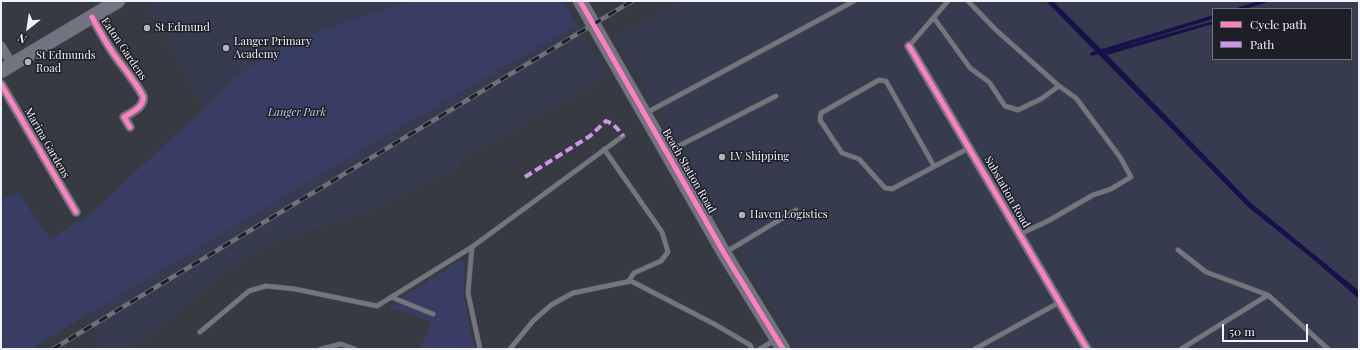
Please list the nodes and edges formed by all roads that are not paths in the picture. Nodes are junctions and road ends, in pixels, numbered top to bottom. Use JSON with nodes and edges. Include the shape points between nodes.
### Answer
{"nodes":[{"id":1,"x":118,"y":1,"type":"edge"},
{"id":2,"x":580,"y":1,"type":"edge"},
{"id":3,"x":854,"y":1,"type":"edge"},
{"id":4,"x":948,"y":1,"type":"edge"},
{"id":5,"x":968,"y":1,"type":"edge"},
{"id":6,"x":92,"y":17,"type":"junction"},
{"id":7,"x":934,"y":18,"type":"junction"},
{"id":8,"x":1,"y":46,"type":"edge"},
{"id":9,"x":909,"y":46,"type":"joint"},
{"id":10,"x":6,"y":68,"type":"edge"},
{"id":11,"x":1,"y":84,"type":"edge"},
{"id":12,"x":1059,"y":86,"type":"junction"},
{"id":13,"x":776,"y":96,"type":"dead end"},
{"id":14,"x":645,"y":113,"type":"junction"},
{"id":15,"x":130,"y":127,"type":"dead end"},
{"id":16,"x":623,"y":136,"type":"dead end"},
{"id":17,"x":969,"y":148,"type":"junction"},
{"id":18,"x":604,"y":149,"type":"junction"},
{"id":19,"x":667,"y":152,"type":"junction"},
{"id":20,"x":934,"y":166,"type":"junction"},
{"id":21,"x":796,"y":210,"type":"dead end"},
{"id":22,"x":76,"y":212,"type":"dead end"},
{"id":23,"x":1020,"y":234,"type":"junction"},
{"id":24,"x":472,"y":247,"type":"junction"},
{"id":25,"x":1178,"y":250,"type":"dead end"},
{"id":26,"x":724,"y":252,"type":"junction"},
{"id":27,"x":628,"y":282,"type":"junction"},
{"id":28,"x":1268,"y":295,"type":"junction"},
{"id":29,"x":391,"y":297,"type":"junction"},
{"id":30,"x":1060,"y":302,"type":"junction"},
{"id":31,"x":433,"y":314,"type":"dead end"},
{"id":32,"x":200,"y":332,"type":"dead end"},
{"id":33,"x":780,"y":344,"type":"edge"},
{"id":34,"x":320,"y":349,"type":"edge"},
{"id":35,"x":355,"y":349,"type":"edge"},
{"id":36,"x":480,"y":349,"type":"edge"},
{"id":37,"x":510,"y":349,"type":"edge"},
{"id":38,"x":752,"y":349,"type":"edge"},
{"id":39,"x":760,"y":349,"type":"edge"},
{"id":40,"x":975,"y":349,"type":"edge"},
{"id":41,"x":1087,"y":349,"type":"edge"},
{"id":42,"x":1181,"y":349,"type":"edge"},
{"id":43,"x":1328,"y":349,"type":"edge"}],
"edges":[{"from":1,"to":6,"type":"main road"},
{"from":2,"to":14,"type":"main road","name":"Beach Station Road"},
{"from":3,"to":14,"type":"lane"},
{"from":4,"to":7,"type":"lane"},
{"from":5,"to":12,"type":"lane","via":[[996,30]]},
{"from":6,"to":10,"type":"main road"},
{"from":6,"to":15,"type":"street","name":"Eaton Gardens","via":[[143,96],[141,105],[124,117]]},
{"from":7,"to":9,"type":"lane"},
{"from":7,"to":12,"type":"lane","via":[[970,68],[989,82],[1005,106],[1018,110],[1041,99]]},
{"from":8,"to":10,"type":"street"},
{"from":9,"to":17,"type":"street","name":"Substation Road"},
{"from":11,"to":22,"type":"street","name":"Marina Gardens"},
{"from":12,"to":23,"type":"lane","via":[[1076,98],[1120,157],[1131,177]]},
{"from":13,"to":19,"type":"lane"},
{"from":14,"to":19,"type":"main road","name":"Beach Station Road"},
{"from":16,"to":18,"type":"lane"},
{"from":17,"to":20,"type":"lane"},
{"from":17,"to":23,"type":"street","name":"Substation Road"},
{"from":18,"to":24,"type":"lane"},
{"from":18,"to":27,"type":"lane","via":[[662,232],[668,252],[661,261],[634,273]]},
{"from":19,"to":26,"type":"main road","name":"Beach Station Road"},
{"from":20,"to":20,"type":"lane","via":[[892,189],[885,188],[859,159],[842,153],[820,120],[821,113],[879,80],[886,81]]},
{"from":21,"to":26,"type":"lane"},
{"from":23,"to":30,"type":"street","name":"Substation Road"},
{"from":24,"to":29,"type":"lane"},
{"from":24,"to":36,"type":"lane","via":[[468,294]]},
{"from":25,"to":28,"type":"lane","via":[[1206,272]]},
{"from":26,"to":33,"type":"main road","name":"Beach Station Road"},
{"from":27,"to":37,"type":"lane","via":[[573,292],[551,305],[533,321]]},
{"from":27,"to":38,"type":"lane","via":[[631,281],[716,324],[750,345]]},
{"from":28,"to":42,"type":"lane"},
{"from":28,"to":43,"type":"lane"},
{"from":29,"to":31,"type":"lane"},
{"from":29,"to":32,"type":"lane","via":[[377,306],[295,289],[266,286],[248,291]]},
{"from":30,"to":40,"type":"lane"},
{"from":30,"to":41,"type":"street","name":"Substation Road"},
{"from":33,"to":39,"type":"lane"},
{"from":34,"to":35,"type":"lane","via":[[341,344]]}]}
